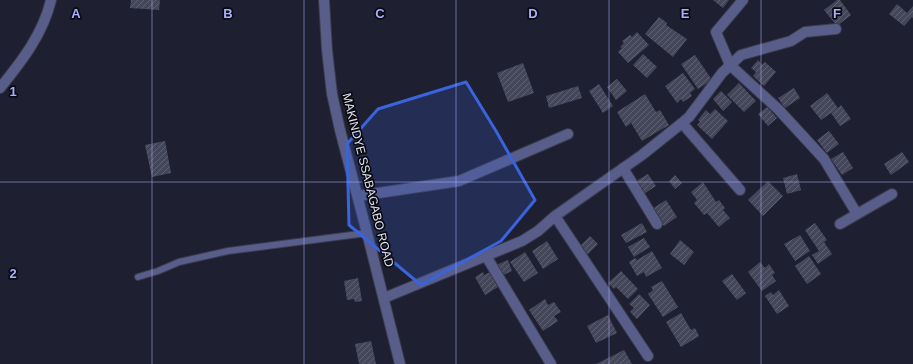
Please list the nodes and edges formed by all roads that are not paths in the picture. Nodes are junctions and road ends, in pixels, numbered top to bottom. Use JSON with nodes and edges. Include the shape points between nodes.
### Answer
{"nodes":[{"id":1,"x":51,"y":0,"type":"edge"},
{"id":2,"x":324,"y":0,"type":"edge"},
{"id":3,"x":743,"y":0,"type":"edge"},
{"id":4,"x":836,"y":29,"type":"dead end"},
{"id":5,"x":730,"y":66,"type":"junction"},
{"id":6,"x":0,"y":88,"type":"edge"},
{"id":7,"x":682,"y":123,"type":"junction"},
{"id":8,"x":568,"y":134,"type":"dead end"},
{"id":9,"x":623,"y":168,"type":"junction"},
{"id":10,"x":740,"y":190,"type":"dead end"},
{"id":11,"x":892,"y":194,"type":"dead end"},
{"id":12,"x":358,"y":196,"type":"junction"},
{"id":13,"x":857,"y":214,"type":"junction"},
{"id":14,"x":555,"y":216,"type":"junction"},
{"id":15,"x":657,"y":224,"type":"dead end"},
{"id":16,"x":840,"y":224,"type":"dead end"},
{"id":17,"x":368,"y":233,"type":"junction"},
{"id":18,"x":486,"y":256,"type":"junction"},
{"id":19,"x":138,"y":276,"type":"dead end"},
{"id":20,"x":384,"y":298,"type":"junction"},
{"id":21,"x":648,"y":356,"type":"dead end"},
{"id":22,"x":400,"y":364,"type":"edge"},
{"id":23,"x":551,"y":364,"type":"edge"}],
"edges":[{"from":1,"to":6,"type":"street","via":[[35,41]]},
{"from":2,"to":12,"type":"street","name":"MAKINDYE SSABAGABO ROAD","via":[[326,50],[332,94]]},
{"from":3,"to":5,"type":"street","via":[[716,32]]},
{"from":4,"to":5,"type":"street","via":[[805,32],[791,41],[741,55]]},
{"from":5,"to":7,"type":"street"},
{"from":5,"to":13,"type":"street","via":[[778,109],[824,159]]},
{"from":7,"to":9,"type":"street"},
{"from":7,"to":10,"type":"street"},
{"from":8,"to":12,"type":"street","via":[[459,181]]},
{"from":9,"to":14,"type":"street"},
{"from":9,"to":15,"type":"street"},
{"from":11,"to":13,"type":"street"},
{"from":12,"to":17,"type":"street","name":"MAKINDYE SSABAGABO ROAD"},
{"from":13,"to":16,"type":"street"},
{"from":14,"to":18,"type":"street","via":[[528,238]]},
{"from":14,"to":21,"type":"street"},
{"from":17,"to":19,"type":"lane","via":[[228,251],[179,262]]},
{"from":17,"to":20,"type":"street","name":"MAKINDYE SSABAGABO ROAD"},
{"from":18,"to":20,"type":"street"},
{"from":18,"to":23,"type":"street"},
{"from":20,"to":22,"type":"street","name":"MAKINDYE SSABAGABO ROAD"}]}
